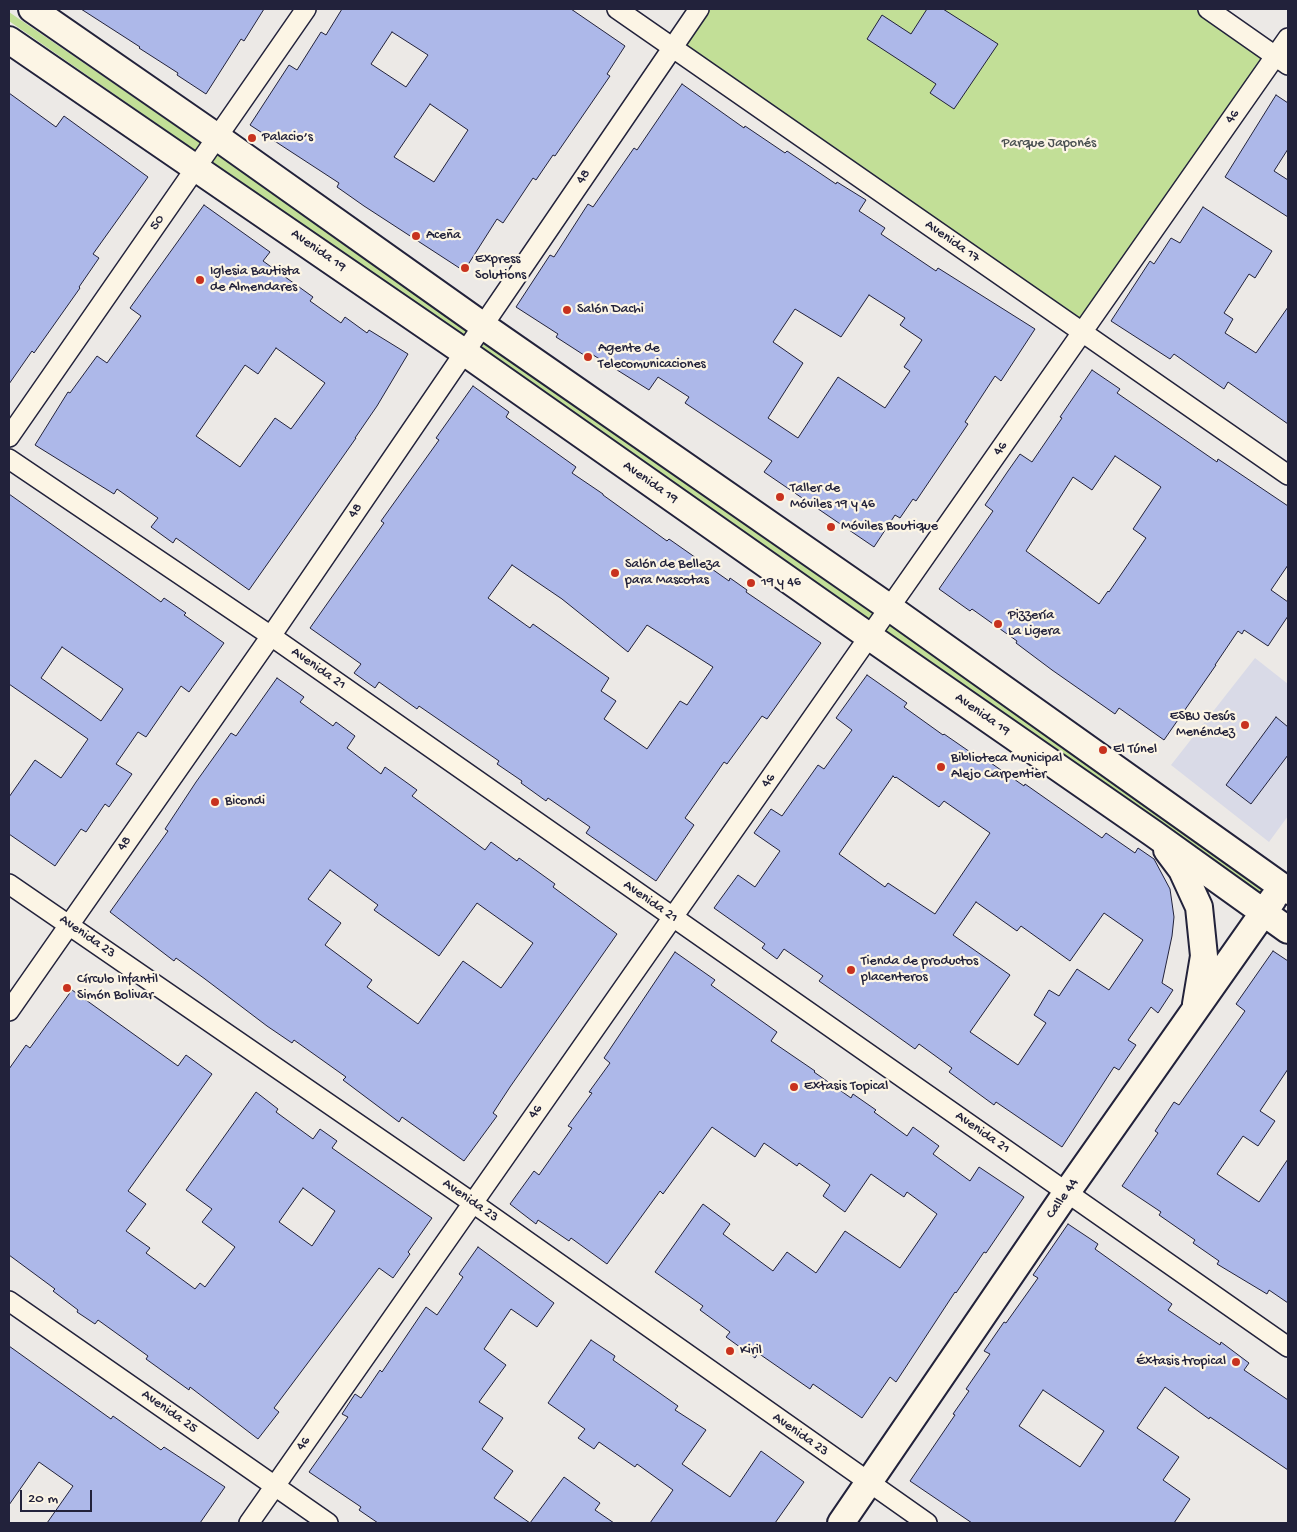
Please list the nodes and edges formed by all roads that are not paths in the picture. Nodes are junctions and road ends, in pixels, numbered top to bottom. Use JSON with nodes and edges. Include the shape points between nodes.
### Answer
{"nodes":[{"id":1,"x":32,"y":9,"type":"edge"},
{"id":2,"x":306,"y":9,"type":"edge"},
{"id":3,"x":617,"y":9,"type":"edge"},
{"id":4,"x":699,"y":9,"type":"edge"},
{"id":5,"x":1208,"y":9,"type":"edge"},
{"id":6,"x":1288,"y":38,"type":"edge"},
{"id":7,"x":9,"y":40,"type":"edge"},
{"id":8,"x":672,"y":47,"type":"junction"},
{"id":9,"x":1282,"y":60,"type":"edge"},
{"id":10,"x":217,"y":137,"type":"junction"},
{"id":11,"x":196,"y":167,"type":"junction"},
{"id":12,"x":482,"y":325,"type":"junction"},
{"id":13,"x":1082,"y":332,"type":"junction"},
{"id":14,"x":464,"y":352,"type":"junction"},
{"id":15,"x":9,"y":437,"type":"edge"},
{"id":16,"x":9,"y":459,"type":"edge"},
{"id":17,"x":1288,"y":475,"type":"edge"},
{"id":18,"x":890,"y":608,"type":"junction"},
{"id":19,"x":271,"y":636,"type":"junction"},
{"id":20,"x":870,"y":637,"type":"junction"},
{"id":21,"x":1154,"y":834,"type":"junction"},
{"id":22,"x":9,"y":884,"type":"edge"},
{"id":23,"x":1286,"y":884,"type":"edge"},
{"id":24,"x":1264,"y":913,"type":"junction"},
{"id":25,"x":673,"y":918,"type":"junction"},
{"id":26,"x":69,"y":925,"type":"junction"},
{"id":27,"x":1288,"y":930,"type":"edge"},
{"id":28,"x":1195,"y":1010,"type":"junction"},
{"id":29,"x":9,"y":1011,"type":"edge"},
{"id":30,"x":1068,"y":1192,"type":"junction"},
{"id":31,"x":473,"y":1203,"type":"junction"},
{"id":32,"x":9,"y":1300,"type":"edge"},
{"id":33,"x":1288,"y":1347,"type":"edge"},
{"id":34,"x":869,"y":1483,"type":"junction"},
{"id":35,"x":275,"y":1485,"type":"junction"},
{"id":36,"x":249,"y":1523,"type":"edge"},
{"id":37,"x":328,"y":1523,"type":"edge"},
{"id":38,"x":841,"y":1523,"type":"edge"},
{"id":39,"x":927,"y":1523,"type":"edge"}],
"edges":[{"from":1,"to":10,"type":"main road"},
{"from":2,"to":10,"type":"street","name":"50"},
{"from":3,"to":8,"type":"street","name":"Avenida 17"},
{"from":4,"to":8,"type":"street","name":"48"},
{"from":5,"to":9,"type":"street"},
{"from":6,"to":9,"type":"street","name":"46"},
{"from":7,"to":11,"type":"main road","name":"Avenida 19"},
{"from":8,"to":12,"type":"street","name":"48"},
{"from":8,"to":13,"type":"street","name":"Avenida 17"},
{"from":9,"to":13,"type":"street","name":"46"},
{"from":10,"to":11,"type":"street","name":"50"},
{"from":10,"to":12,"type":"main road"},
{"from":11,"to":14,"type":"main road","name":"Avenida 19"},
{"from":11,"to":15,"type":"street","name":"50"},
{"from":12,"to":14,"type":"street","name":"48"},
{"from":12,"to":18,"type":"main road"},
{"from":13,"to":17,"type":"street","name":"Avenida 17"},
{"from":13,"to":18,"type":"street","name":"46"},
{"from":14,"to":19,"type":"street","name":"48"},
{"from":14,"to":20,"type":"main road","name":"Avenida 19"},
{"from":16,"to":19,"type":"street","name":"Avenida 21"},
{"from":18,"to":20,"type":"street","name":"46"},
{"from":18,"to":23,"type":"main road"},
{"from":19,"to":25,"type":"street","name":"Avenida 21"},
{"from":19,"to":26,"type":"street","name":"48"},
{"from":20,"to":21,"type":"main road","name":"Avenida 19"},
{"from":20,"to":25,"type":"street","name":"46"},
{"from":21,"to":24,"type":"main road","name":"Avenida 19"},
{"from":21,"to":28,"type":"main road","via":[[1182,870],[1199,907],[1204,956]]},
{"from":22,"to":26,"type":"street","name":"Avenida 23"},
{"from":23,"to":24,"type":"main road","name":"Calle 44"},
{"from":24,"to":27,"type":"main road","name":"Avenida 19"},
{"from":24,"to":28,"type":"main road","name":"Calle 44"},
{"from":25,"to":30,"type":"street","name":"Avenida 21"},
{"from":25,"to":31,"type":"street","name":"46"},
{"from":26,"to":29,"type":"street","name":"48"},
{"from":26,"to":31,"type":"street","name":"Avenida 23"},
{"from":28,"to":30,"type":"main road","name":"Calle 44"},
{"from":30,"to":33,"type":"street","name":"Avenida 21"},
{"from":30,"to":34,"type":"main road","name":"Calle 44"},
{"from":31,"to":34,"type":"street","name":"Avenida 23"},
{"from":31,"to":35,"type":"street","name":"46"},
{"from":32,"to":35,"type":"street","name":"Avenida 25"},
{"from":34,"to":38,"type":"main road","name":"Calle 44"},
{"from":34,"to":39,"type":"street","name":"Avenida 23"},
{"from":35,"to":36,"type":"street","name":"46"},
{"from":35,"to":37,"type":"street","name":"Avenida 25"}]}
